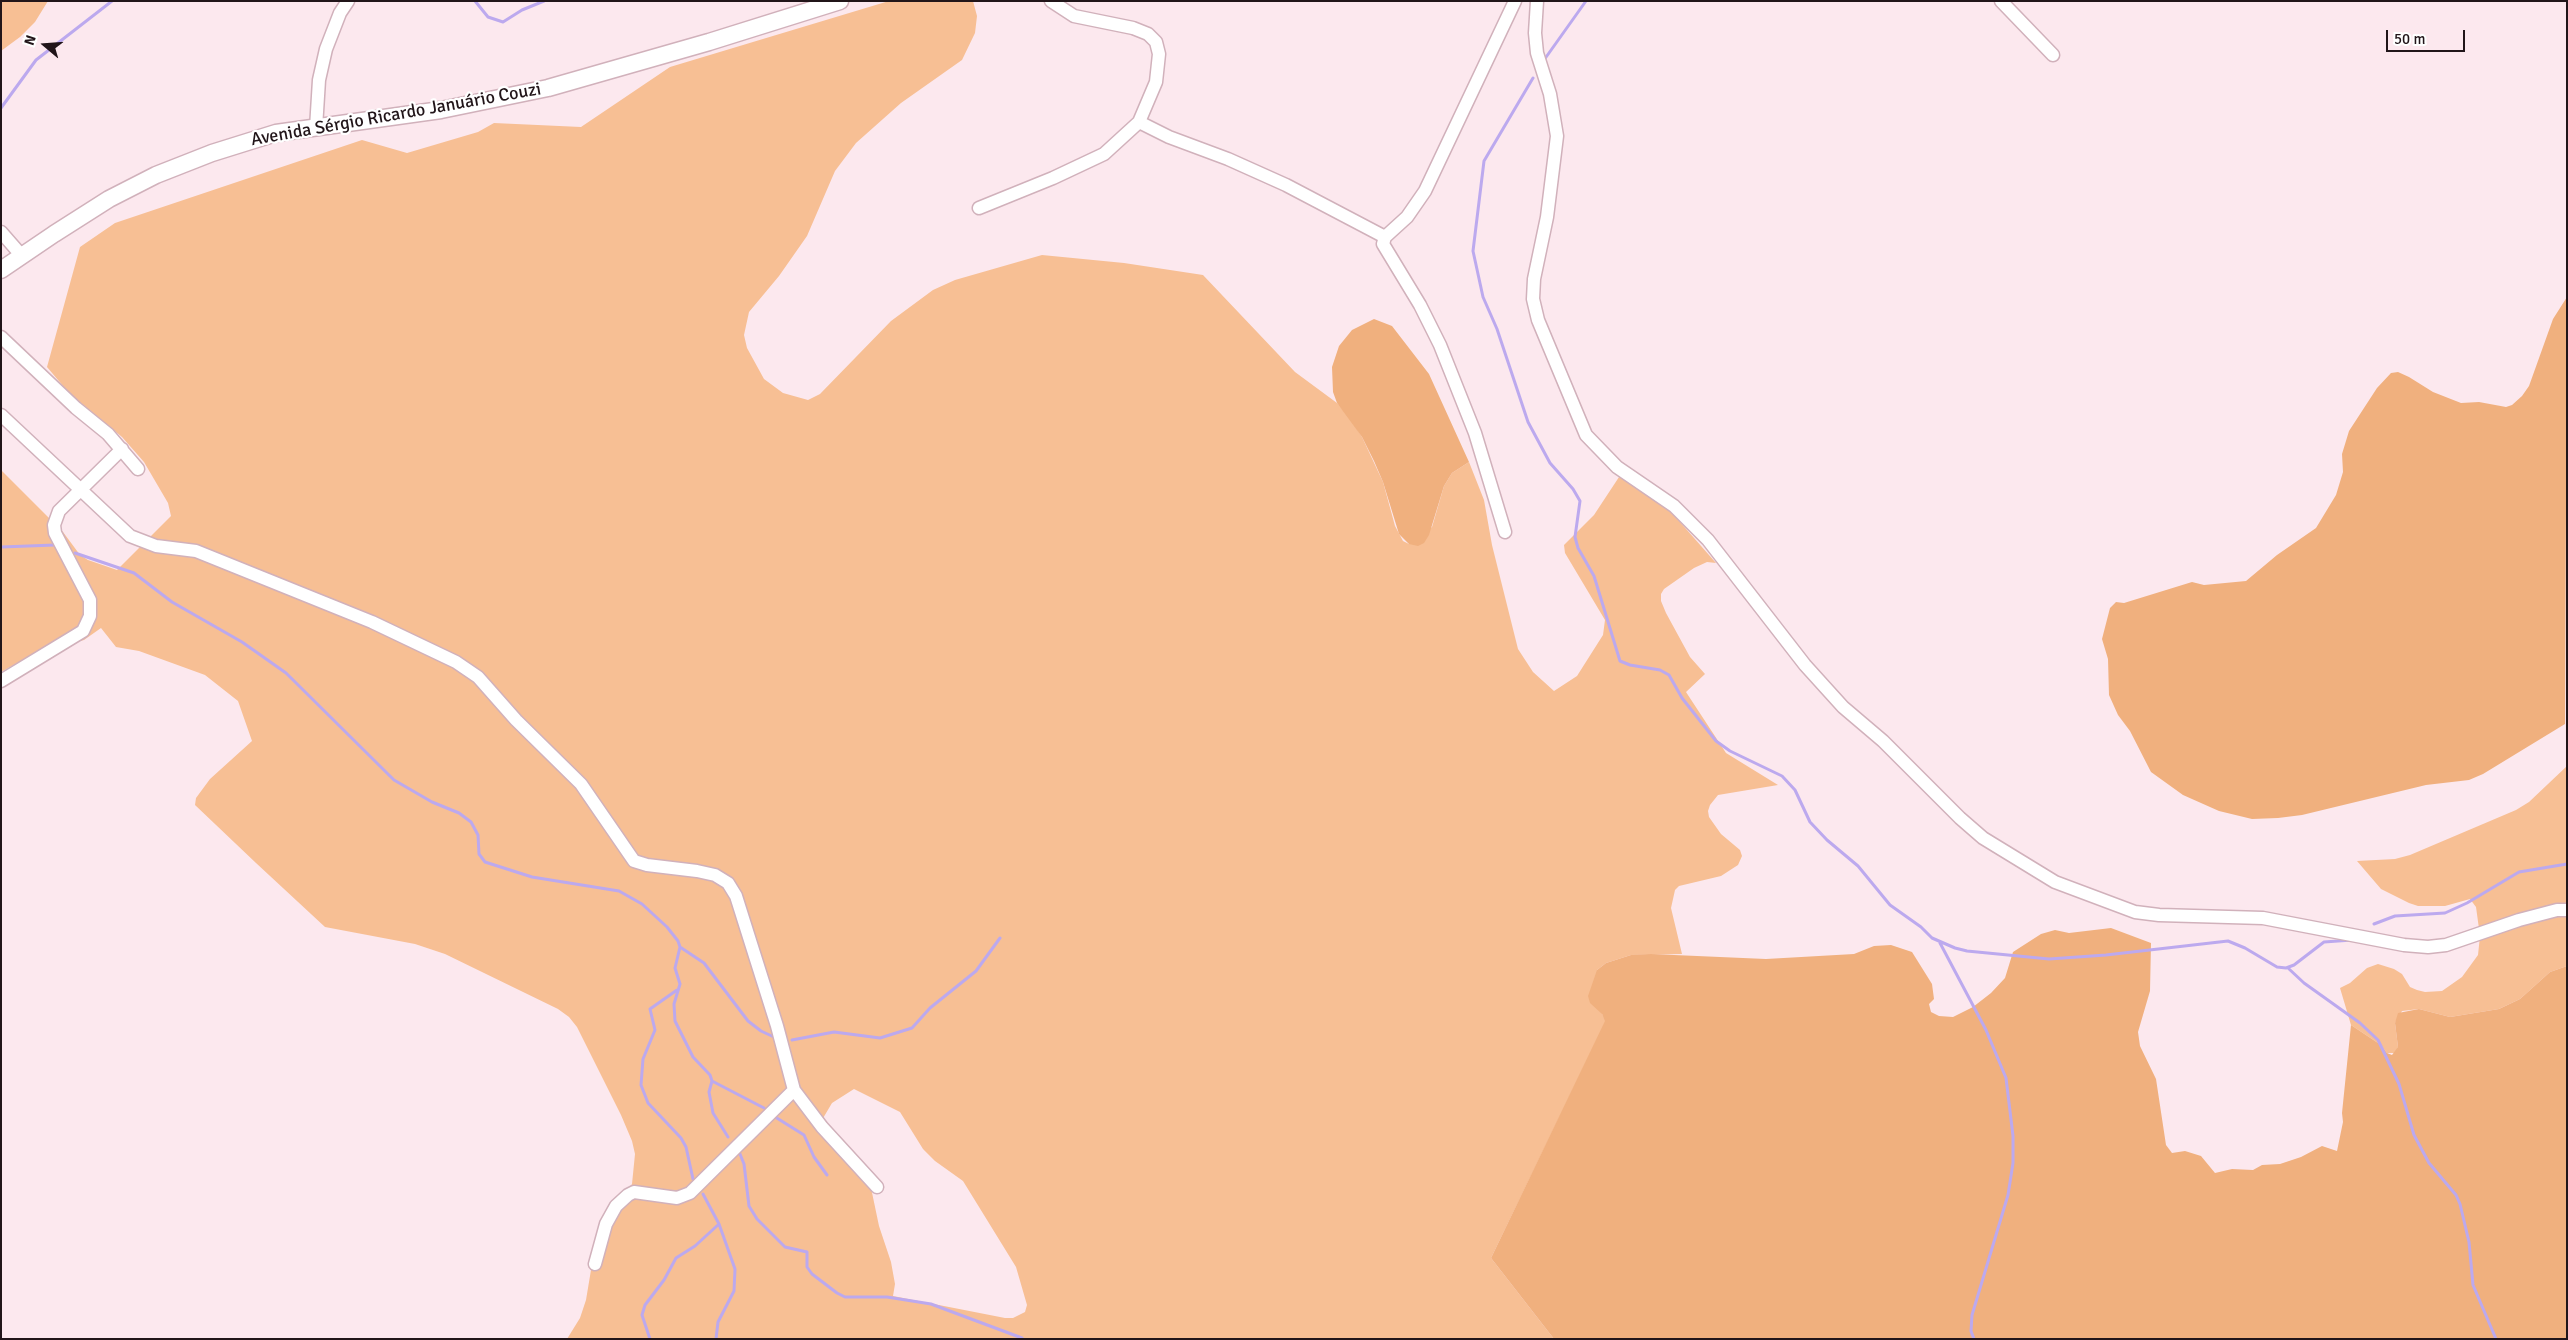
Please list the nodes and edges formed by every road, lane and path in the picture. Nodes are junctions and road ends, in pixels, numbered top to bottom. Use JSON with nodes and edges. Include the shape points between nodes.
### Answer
{"nodes":[{"id":1,"x":348,"y":1,"type":"edge"},
{"id":2,"x":840,"y":1,"type":"edge"},
{"id":3,"x":1051,"y":1,"type":"edge"},
{"id":4,"x":1515,"y":1,"type":"edge"},
{"id":5,"x":1537,"y":1,"type":"edge"},
{"id":6,"x":2001,"y":1,"type":"edge"},
{"id":7,"x":2054,"y":55,"type":"dead end"},
{"id":8,"x":1139,"y":122,"type":"junction"},
{"id":9,"x":316,"y":128,"type":"junction"},
{"id":10,"x":979,"y":208,"type":"dead end"},
{"id":11,"x":1,"y":232,"type":"edge"},
{"id":12,"x":1385,"y":237,"type":"junction"},
{"id":13,"x":22,"y":256,"type":"junction"},
{"id":14,"x":1,"y":270,"type":"edge"},
{"id":15,"x":1,"y":337,"type":"edge"},
{"id":16,"x":2,"y":418,"type":"edge"},
{"id":17,"x":122,"y":450,"type":"junction"},
{"id":18,"x":138,"y":469,"type":"dead end"},
{"id":19,"x":80,"y":490,"type":"junction"},
{"id":20,"x":1505,"y":532,"type":"dead end"},
{"id":21,"x":1,"y":680,"type":"edge"},
{"id":22,"x":2567,"y":910,"type":"edge"},
{"id":23,"x":794,"y":1090,"type":"junction"},
{"id":24,"x":877,"y":1187,"type":"dead end"},
{"id":25,"x":595,"y":1264,"type":"dead end"}],
"edges":[{"from":1,"to":9,"type":"street","via":[[326,49],[319,80]]},
{"from":2,"to":9,"type":"street","name":"Avenida Sérgio Ricardo Januário Couzi","via":[[548,88],[441,110]]},
{"from":3,"to":8,"type":"street","via":[[1074,16],[1133,28],[1148,34],[1156,42],[1159,54],[1156,82]]},
{"from":4,"to":12,"type":"street","via":[[1424,191],[1407,218]]},
{"from":5,"to":22,"type":"street","via":[[1534,33],[1557,136],[1547,216],[1534,279],[1534,299],[1538,320],[1586,435],[1617,467],[1674,506],[1708,540],[1805,665],[1842,707],[1883,741],[1960,818],[1983,838],[2054,882],[2135,912],[2263,918],[2428,947],[2446,945],[2519,920]]},
{"from":6,"to":7,"type":"street"},
{"from":8,"to":10,"type":"street","via":[[1104,154]]},
{"from":8,"to":12,"type":"street","via":[[1286,185]]},
{"from":9,"to":13,"type":"street","name":"Avenida Sérgio Ricardo Januário Couzi","via":[[276,133],[156,175],[109,199]]},
{"from":11,"to":13,"type":"street"},
{"from":12,"to":20,"type":"street","via":[[1383,244],[1420,304],[1440,345],[1475,433]]},
{"from":13,"to":14,"type":"street","name":"Avenida Sérgio Ricardo Januário Couzi"},
{"from":15,"to":17,"type":"street"},
{"from":16,"to":19,"type":"street"},
{"from":17,"to":18,"type":"street"},
{"from":17,"to":19,"type":"street"},
{"from":19,"to":21,"type":"street","via":[[59,511],[54,525],[55,533],[90,600],[90,616],[83,630],[71,640]]},
{"from":19,"to":23,"type":"street","via":[[130,536],[156,546],[196,551],[372,622],[456,662],[478,677],[581,784],[634,861],[716,875],[728,883],[736,896]]},
{"from":23,"to":24,"type":"street","via":[[822,1127]]},
{"from":23,"to":25,"type":"street","via":[[690,1193],[677,1198],[634,1192],[628,1195],[616,1206],[606,1224]]}]}
